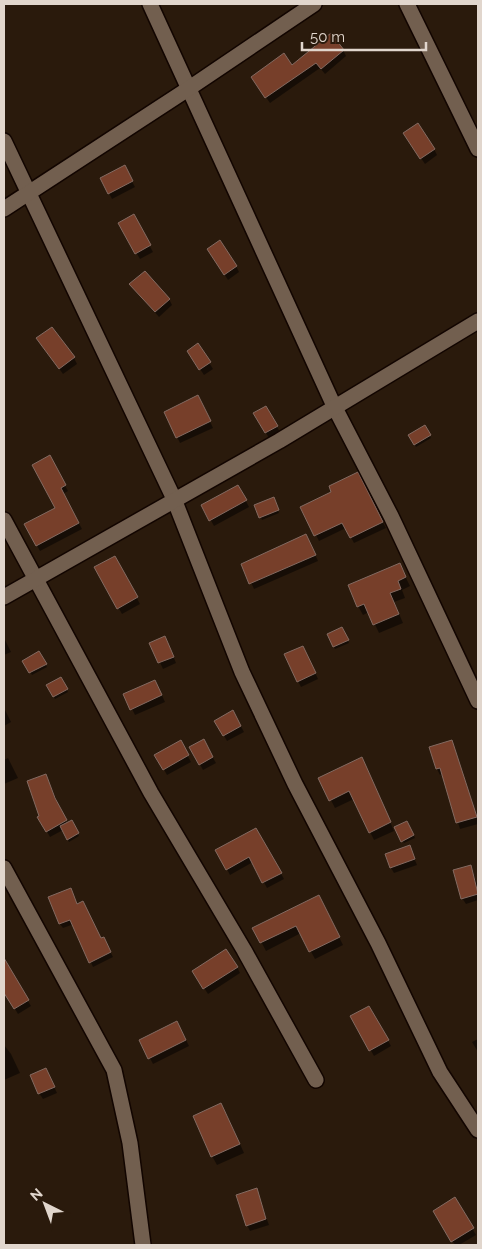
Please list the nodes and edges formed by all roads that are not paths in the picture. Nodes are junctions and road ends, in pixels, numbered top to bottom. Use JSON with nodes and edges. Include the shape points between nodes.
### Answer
{"nodes":[{"id":1,"x":150,"y":4,"type":"edge"},
{"id":2,"x":314,"y":4,"type":"edge"},
{"id":3,"x":407,"y":4,"type":"edge"},
{"id":4,"x":188,"y":89,"type":"junction"},
{"id":5,"x":4,"y":141,"type":"edge"},
{"id":6,"x":478,"y":149,"type":"edge"},
{"id":7,"x":28,"y":192,"type":"junction"},
{"id":8,"x":4,"y":209,"type":"edge"},
{"id":9,"x":478,"y":321,"type":"edge"},
{"id":10,"x":334,"y":406,"type":"junction"},
{"id":11,"x":174,"y":499,"type":"junction"},
{"id":12,"x":4,"y":520,"type":"edge"},
{"id":13,"x":37,"y":578,"type":"junction"},
{"id":14,"x":4,"y":597,"type":"edge"},
{"id":15,"x":478,"y":701,"type":"edge"},
{"id":16,"x":4,"y":868,"type":"edge"},
{"id":17,"x":316,"y":1080,"type":"dead end"},
{"id":18,"x":478,"y":1130,"type":"edge"},
{"id":19,"x":143,"y":1245,"type":"edge"}],
"edges":[{"from":1,"to":4,"type":"street"},
{"from":2,"to":4,"type":"street"},
{"from":3,"to":6,"type":"street"},
{"from":4,"to":7,"type":"street"},
{"from":4,"to":10,"type":"street"},
{"from":5,"to":7,"type":"street"},
{"from":7,"to":8,"type":"street"},
{"from":7,"to":11,"type":"street"},
{"from":9,"to":10,"type":"street"},
{"from":10,"to":11,"type":"street","via":[[279,441]]},
{"from":10,"to":15,"type":"street","via":[[392,516]]},
{"from":11,"to":13,"type":"street"},
{"from":11,"to":18,"type":"street","via":[[242,672],[295,784],[378,943],[440,1072]]},
{"from":12,"to":13,"type":"street"},
{"from":13,"to":14,"type":"street"},
{"from":13,"to":17,"type":"street","via":[[151,793]]},
{"from":16,"to":19,"type":"street","via":[[114,1070],[130,1143]]}]}
